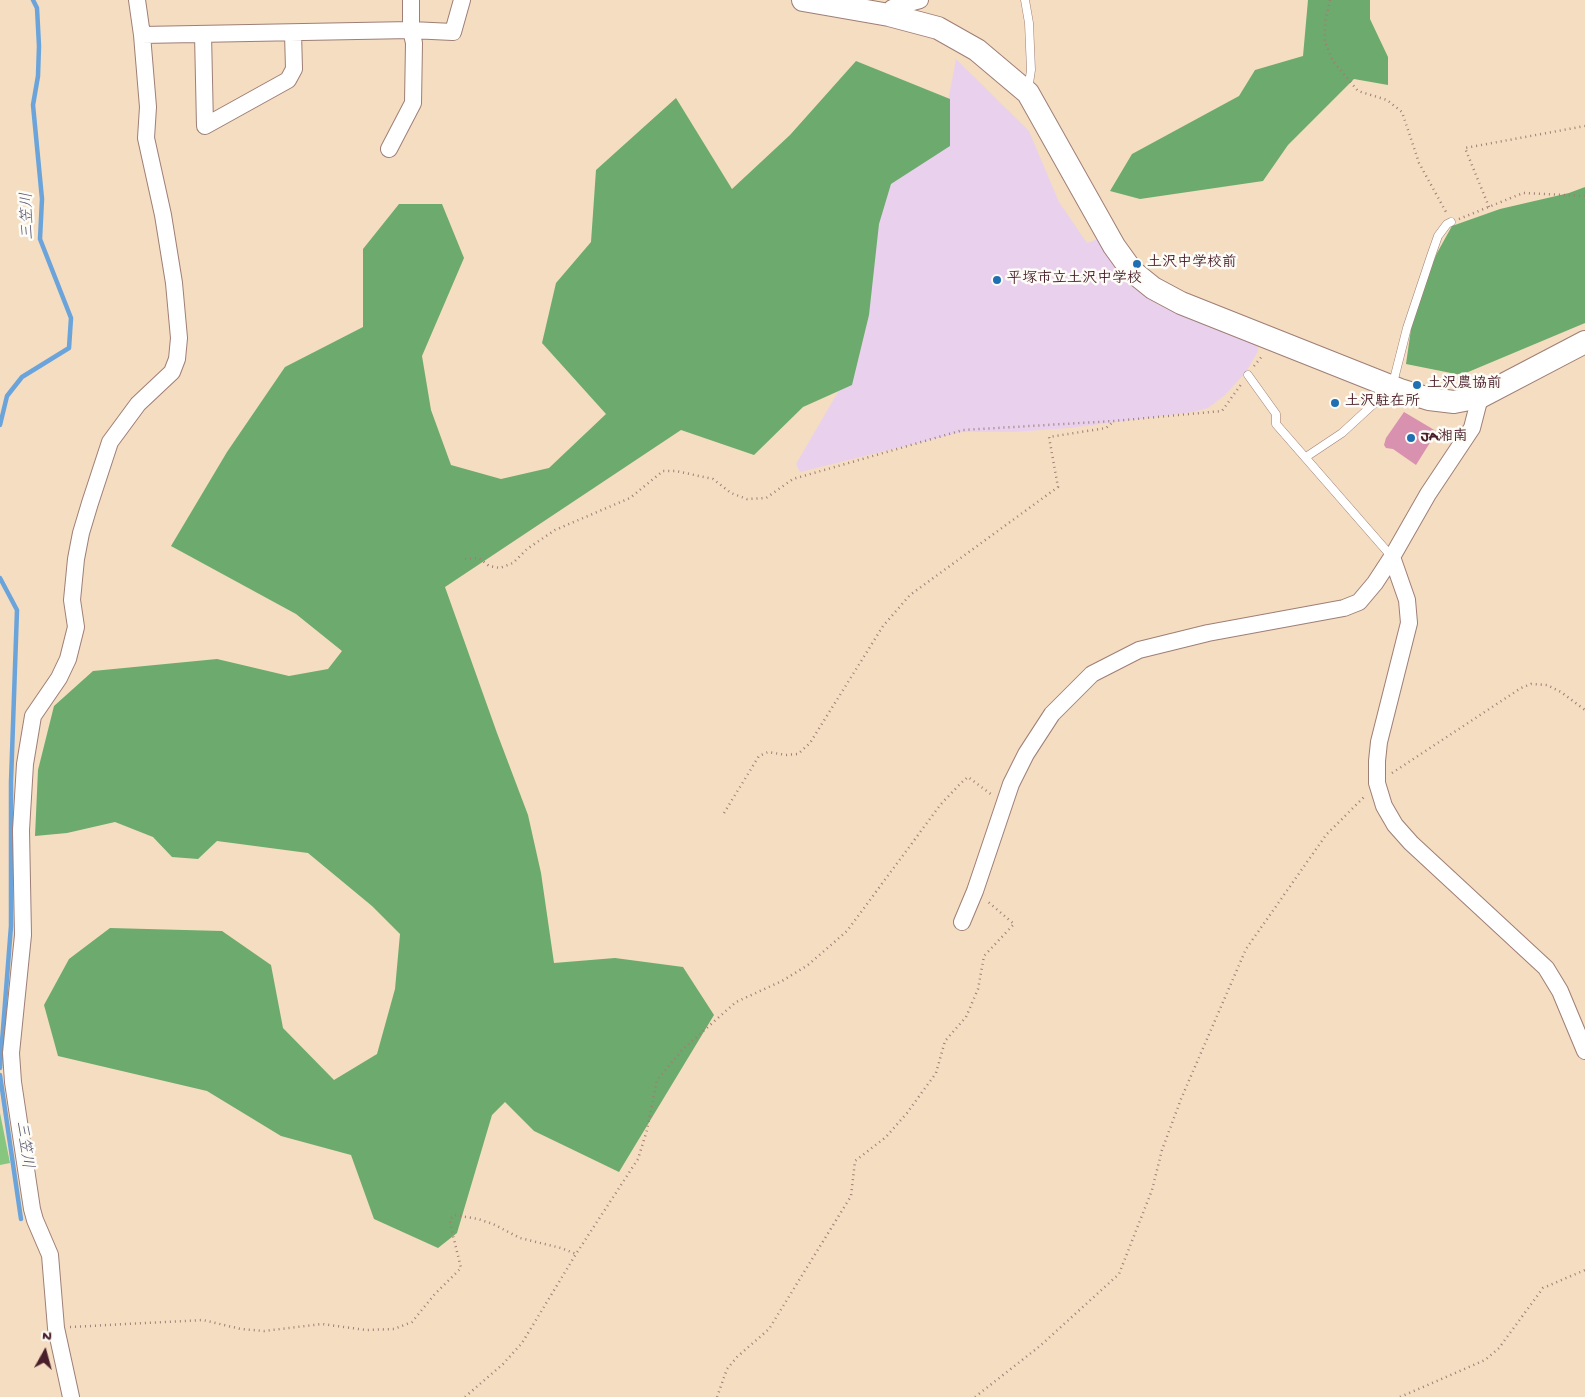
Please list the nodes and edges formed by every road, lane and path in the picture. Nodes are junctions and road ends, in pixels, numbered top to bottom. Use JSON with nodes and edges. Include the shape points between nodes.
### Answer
{"nodes":[{"id":1,"x":137,"y":0,"type":"edge"},
{"id":2,"x":411,"y":0,"type":"edge"},
{"id":3,"x":462,"y":0,"type":"edge"},
{"id":4,"x":803,"y":0,"type":"edge"},
{"id":5,"x":920,"y":0,"type":"edge"},
{"id":6,"x":1025,"y":0,"type":"edge"},
{"id":7,"x":1330,"y":0,"type":"edge"},
{"id":8,"x":889,"y":15,"type":"junction"},
{"id":9,"x":411,"y":30,"type":"junction"},
{"id":10,"x":293,"y":33,"type":"junction"},
{"id":11,"x":142,"y":34,"type":"junction"},
{"id":12,"x":203,"y":34,"type":"junction"},
{"id":13,"x":1028,"y":93,"type":"junction"},
{"id":14,"x":1585,"y":126,"type":"edge"},
{"id":15,"x":389,"y":149,"type":"dead end"},
{"id":16,"x":1585,"y":196,"type":"edge"},
{"id":17,"x":1489,"y":207,"type":"junction"},
{"id":18,"x":1451,"y":222,"type":"junction"},
{"id":19,"x":1273,"y":341,"type":"junction"},
{"id":20,"x":1585,"y":342,"type":"edge"},
{"id":21,"x":1248,"y":375,"type":"junction"},
{"id":22,"x":1392,"y":387,"type":"junction"},
{"id":23,"x":1480,"y":397,"type":"junction"},
{"id":24,"x":1114,"y":421,"type":"junction"},
{"id":25,"x":1306,"y":457,"type":"junction"},
{"id":26,"x":1392,"y":557,"type":"junction"},
{"id":27,"x":465,"y":559,"type":"dead end"},
{"id":28,"x":1585,"y":710,"type":"edge"},
{"id":29,"x":1377,"y":783,"type":"junction"},
{"id":30,"x":1005,"y":804,"type":"junction"},
{"id":31,"x":724,"y":814,"type":"dead end"},
{"id":32,"x":975,"y":891,"type":"junction"},
{"id":33,"x":962,"y":922,"type":"dead end"},
{"id":34,"x":1585,"y":1051,"type":"edge"},
{"id":35,"x":576,"y":1254,"type":"junction"},
{"id":36,"x":1585,"y":1270,"type":"edge"},
{"id":37,"x":56,"y":1328,"type":"junction"},
{"id":38,"x":71,"y":1397,"type":"edge"},
{"id":39,"x":465,"y":1397,"type":"edge"},
{"id":40,"x":717,"y":1397,"type":"edge"},
{"id":41,"x":975,"y":1397,"type":"edge"},
{"id":42,"x":1400,"y":1397,"type":"edge"}],
"edges":[{"from":1,"to":11,"type":"street"},
{"from":2,"to":9,"type":"street"},
{"from":3,"to":9,"type":"street","via":[[453,32]]},
{"from":4,"to":8,"type":"street"},
{"from":5,"to":8,"type":"street","via":[[892,8]]},
{"from":6,"to":13,"type":"lane","via":[[1031,70]]},
{"from":7,"to":18,"type":"path","via":[[1325,42],[1333,61],[1358,91],[1387,100],[1402,112],[1419,163]]},
{"from":8,"to":13,"type":"street","via":[[938,28],[977,50]]},
{"from":9,"to":10,"type":"street"},
{"from":9,"to":15,"type":"street","via":[[414,43],[413,102]]},
{"from":10,"to":12,"type":"street"},
{"from":10,"to":12,"type":"street","via":[[294,69],[288,80],[205,126]]},
{"from":11,"to":12,"type":"street"},
{"from":11,"to":37,"type":"street","via":[[148,107],[146,138],[174,283],[177,359],[172,372],[138,404],[110,442],[81,533],[72,600],[76,627],[68,659],[33,716],[25,764],[21,830],[23,935],[11,1053],[32,1209],[50,1256]]},
{"from":13,"to":19,"type":"street","via":[[1114,246],[1132,271],[1153,288],[1181,303]]},
{"from":14,"to":17,"type":"path","via":[[1465,148]]},
{"from":16,"to":17,"type":"path","via":[[1522,193]]},
{"from":17,"to":18,"type":"path"},
{"from":18,"to":22,"type":"lane","via":[[1438,236],[1407,328]]},
{"from":19,"to":21,"type":"path"},
{"from":19,"to":22,"type":"street"},
{"from":20,"to":23,"type":"street"},
{"from":21,"to":24,"type":"path","via":[[1222,411]]},
{"from":21,"to":25,"type":"lane","via":[[1276,414],[1276,424]]},
{"from":22,"to":23,"type":"street","via":[[1429,399],[1454,402]]},
{"from":22,"to":25,"type":"lane","via":[[1342,433]]},
{"from":23,"to":26,"type":"street","via":[[1472,428],[1428,494]]},
{"from":24,"to":27,"type":"path","via":[[963,430],[794,479],[766,498],[748,499],[731,493],[713,479],[663,471],[630,498],[555,530],[513,563],[500,568],[489,566],[479,558]]},
{"from":24,"to":31,"type":"path","via":[[1106,428],[1049,437],[1058,487],[910,595],[883,626],[810,743],[798,754],[768,752],[759,756]]},
{"from":25,"to":26,"type":"lane"},
{"from":26,"to":29,"type":"street","via":[[1406,600],[1409,623],[1380,742]]},
{"from":26,"to":30,"type":"street","via":[[1359,602],[1344,608],[1208,633],[1139,650],[1092,674],[1052,714],[1026,754]]},
{"from":28,"to":29,"type":"path","via":[[1547,685],[1532,684],[1521,688]]},
{"from":29,"to":34,"type":"street","via":[[1384,806],[1411,843],[1546,968],[1560,991]]},
{"from":29,"to":41,"type":"path","via":[[1326,835],[1246,949],[1181,1099],[1162,1150],[1152,1190],[1119,1274],[1040,1346]]},
{"from":30,"to":32,"type":"street"},
{"from":30,"to":35,"type":"path","via":[[968,777],[941,804],[847,932],[808,965],[736,1002],[683,1048],[657,1080],[638,1159]]},
{"from":32,"to":33,"type":"street"},
{"from":32,"to":40,"type":"path","via":[[1014,924],[984,956],[978,989],[966,1017],[944,1041],[936,1073],[886,1136],[856,1160],[851,1196],[769,1329],[726,1369]]},
{"from":35,"to":37,"type":"path","via":[[520,1238],[478,1219],[455,1216],[450,1223],[461,1268],[412,1322],[394,1330],[322,1324],[264,1331],[203,1320]]},
{"from":35,"to":39,"type":"path","via":[[522,1342],[503,1364]]},
{"from":36,"to":42,"type":"path","via":[[1543,1288],[1499,1348],[1485,1360]]},
{"from":37,"to":38,"type":"street"}]}
